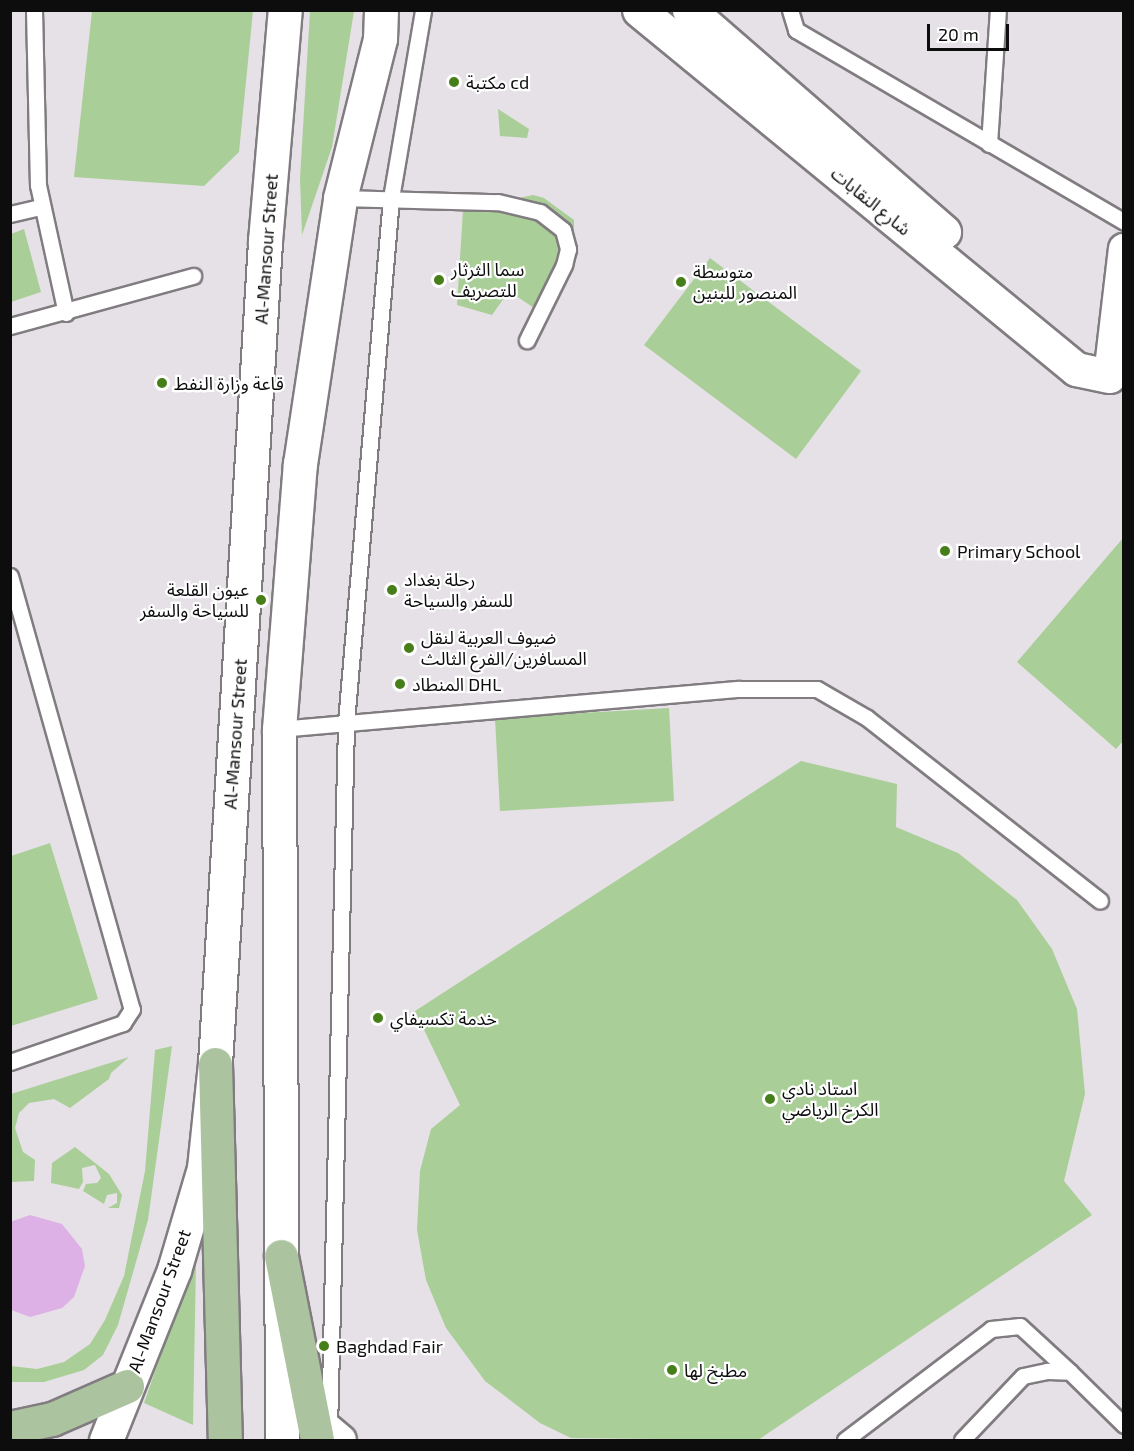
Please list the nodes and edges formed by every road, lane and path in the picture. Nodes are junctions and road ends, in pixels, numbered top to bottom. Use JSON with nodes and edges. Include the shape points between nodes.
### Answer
{"nodes":[{"id":1,"x":34,"y":10,"type":"edge"},
{"id":2,"x":285,"y":10,"type":"edge"},
{"id":3,"x":423,"y":10,"type":"edge"},
{"id":4,"x":639,"y":10,"type":"edge"},
{"id":5,"x":689,"y":10,"type":"edge"},
{"id":6,"x":790,"y":10,"type":"edge"},
{"id":7,"x":998,"y":10,"type":"edge"},
{"id":8,"x":383,"y":20,"type":"edge"},
{"id":9,"x":989,"y":144,"type":"junction"},
{"id":10,"x":340,"y":198,"type":"junction"},
{"id":11,"x":392,"y":198,"type":"junction"},
{"id":12,"x":41,"y":207,"type":"junction"},
{"id":13,"x":10,"y":214,"type":"edge"},
{"id":14,"x":1124,"y":222,"type":"edge"},
{"id":15,"x":1124,"y":249,"type":"edge"},
{"id":16,"x":193,"y":276,"type":"dead end"},
{"id":17,"x":66,"y":312,"type":"junction"},
{"id":18,"x":10,"y":326,"type":"edge"},
{"id":19,"x":527,"y":340,"type":"dead end"},
{"id":20,"x":1116,"y":382,"type":"edge"},
{"id":21,"x":10,"y":576,"type":"edge"},
{"id":22,"x":346,"y":722,"type":"junction"},
{"id":23,"x":279,"y":729,"type":"junction"},
{"id":24,"x":1100,"y":901,"type":"dead end"},
{"id":25,"x":10,"y":1062,"type":"edge"},
{"id":26,"x":215,"y":1064,"type":"junction"},
{"id":27,"x":281,"y":1256,"type":"junction"},
{"id":28,"x":1070,"y":1372,"type":"junction"},
{"id":29,"x":127,"y":1386,"type":"junction"},
{"id":30,"x":1124,"y":1425,"type":"edge"},
{"id":31,"x":10,"y":1428,"type":"edge"},
{"id":32,"x":325,"y":1432,"type":"edge"},
{"id":33,"x":106,"y":1440,"type":"edge"},
{"id":34,"x":225,"y":1440,"type":"edge"},
{"id":35,"x":282,"y":1440,"type":"edge"},
{"id":36,"x":845,"y":1440,"type":"edge"},
{"id":37,"x":962,"y":1440,"type":"edge"}],
"edges":[{"from":1,"to":12,"type":"lane","via":[[34,112]]},
{"from":2,"to":26,"type":"main road","name":"Al-Mansour Street","via":[[265,242]]},
{"from":3,"to":11,"type":"lane"},
{"from":4,"to":20,"type":"main road","name":"شارع النقابات","via":[[1076,369]]},
{"from":5,"to":20,"type":"main road","name":"شارع النقابات"},
{"from":6,"to":9,"type":"lane","via":[[796,30]]},
{"from":7,"to":9,"type":"lane"},
{"from":8,"to":10,"type":"main road"},
{"from":9,"to":14,"type":"lane"},
{"from":10,"to":11,"type":"lane"},
{"from":10,"to":23,"type":"main road","via":[[300,464]]},
{"from":11,"to":19,"type":"lane","via":[[498,202],[540,212],[563,230],[568,249],[564,265]]},
{"from":11,"to":22,"type":"lane"},
{"from":12,"to":13,"type":"lane"},
{"from":12,"to":17,"type":"lane"},
{"from":15,"to":20,"type":"street"},
{"from":16,"to":17,"type":"lane"},
{"from":17,"to":18,"type":"lane"},
{"from":21,"to":25,"type":"lane","via":[[132,1009],[123,1023]]},
{"from":22,"to":23,"type":"lane"},
{"from":22,"to":24,"type":"lane","via":[[739,689],[817,690],[867,718]]},
{"from":22,"to":32,"type":"lane"},
{"from":23,"to":27,"type":"main road"},
{"from":26,"to":29,"type":"main road","name":"Al-Mansour Street","via":[[204,1168],[174,1270]]},
{"from":26,"to":34,"type":"main road"},
{"from":27,"to":32,"type":"main road"},
{"from":27,"to":35,"type":"main road"},
{"from":28,"to":30,"type":"lane"},
{"from":28,"to":36,"type":"lane","via":[[1020,1326],[991,1329]]},
{"from":28,"to":37,"type":"lane","via":[[1023,1376]]},
{"from":29,"to":31,"type":"main road","via":[[52,1419]]},
{"from":29,"to":33,"type":"main road","name":"Al-Mansour Street"}]}
